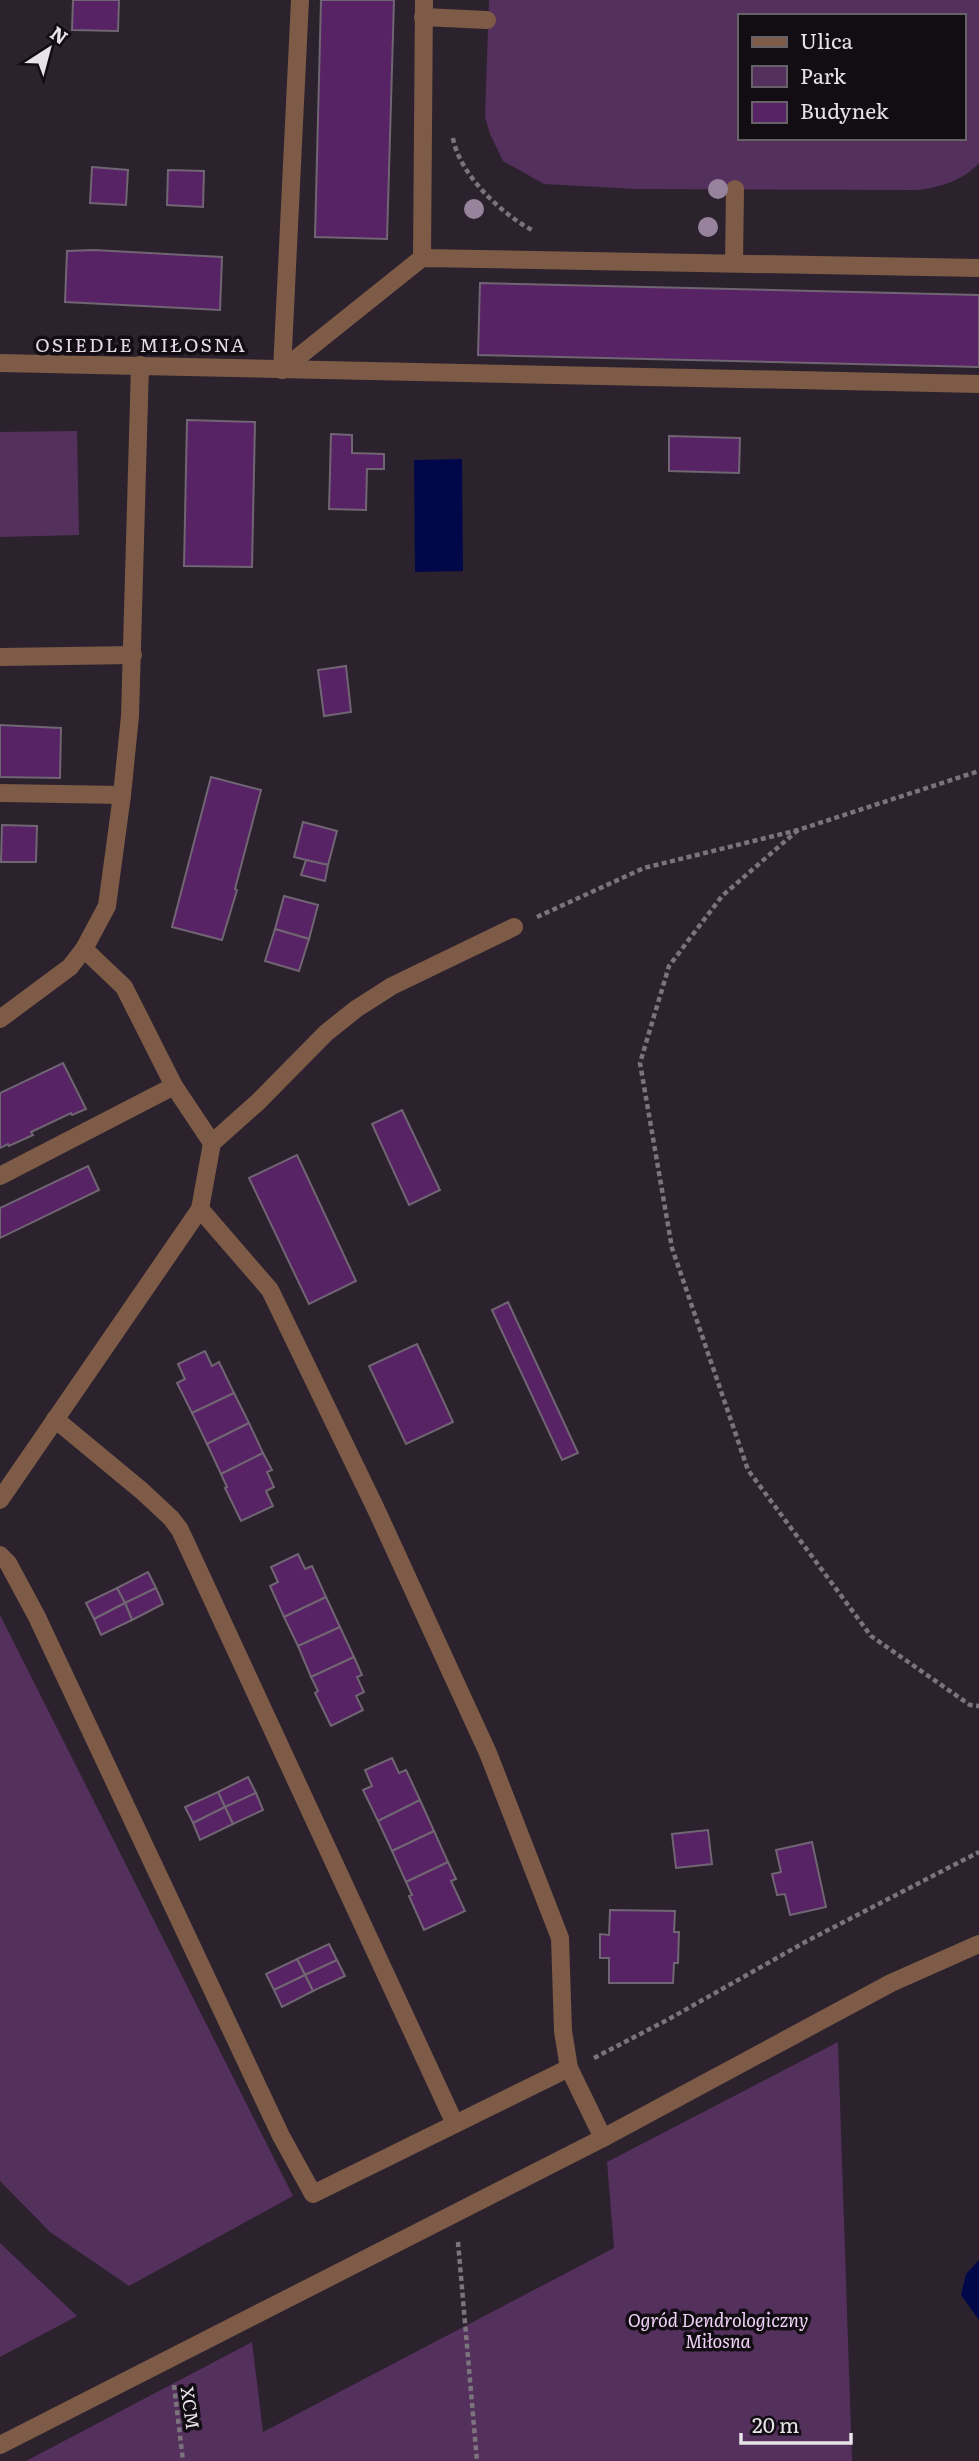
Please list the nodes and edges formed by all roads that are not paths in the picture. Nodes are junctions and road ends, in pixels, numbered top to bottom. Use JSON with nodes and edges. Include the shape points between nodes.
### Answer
{"nodes":[{"id":1,"x":300,"y":0,"type":"edge"},
{"id":2,"x":423,"y":9,"type":"edge"},
{"id":3,"x":487,"y":20,"type":"dead end"},
{"id":4,"x":735,"y":189,"type":"dead end"},
{"id":5,"x":422,"y":258,"type":"junction"},
{"id":6,"x":734,"y":263,"type":"junction"},
{"id":7,"x":979,"y":268,"type":"edge"},
{"id":8,"x":0,"y":363,"type":"edge"},
{"id":9,"x":140,"y":365,"type":"junction"},
{"id":10,"x":282,"y":370,"type":"junction"},
{"id":11,"x":979,"y":384,"type":"edge"},
{"id":12,"x":133,"y":655,"type":"junction"},
{"id":13,"x":0,"y":657,"type":"edge"},
{"id":14,"x":0,"y":793,"type":"edge"},
{"id":15,"x":122,"y":795,"type":"junction"},
{"id":16,"x":514,"y":927,"type":"road end"},
{"id":17,"x":84,"y":949,"type":"junction"},
{"id":18,"x":0,"y":1019,"type":"edge"},
{"id":19,"x":174,"y":1086,"type":"junction"},
{"id":20,"x":212,"y":1143,"type":"junction"},
{"id":21,"x":0,"y":1176,"type":"edge"},
{"id":22,"x":200,"y":1209,"type":"junction"},
{"id":23,"x":55,"y":1419,"type":"junction"},
{"id":24,"x":0,"y":1500,"type":"edge"},
{"id":25,"x":0,"y":1555,"type":"edge"},
{"id":26,"x":979,"y":1944,"type":"edge"},
{"id":27,"x":569,"y":2068,"type":"junction"},
{"id":28,"x":454,"y":2124,"type":"junction"},
{"id":29,"x":603,"y":2138,"type":"junction"},
{"id":30,"x":0,"y":2445,"type":"edge"}],
"edges":[{"from":1,"to":10,"type":"street"},
{"from":2,"to":3,"type":"street"},
{"from":2,"to":5,"type":"street"},
{"from":4,"to":6,"type":"street"},
{"from":5,"to":6,"type":"street"},
{"from":5,"to":10,"type":"street"},
{"from":6,"to":7,"type":"street"},
{"from":8,"to":9,"type":"street"},
{"from":9,"to":10,"type":"street"},
{"from":9,"to":12,"type":"street"},
{"from":10,"to":11,"type":"street"},
{"from":12,"to":13,"type":"street"},
{"from":12,"to":15,"type":"street"},
{"from":14,"to":15,"type":"street"},
{"from":15,"to":17,"type":"street","via":[[107,906]]},
{"from":16,"to":20,"type":"street","via":[[392,986],[356,1009]]},
{"from":17,"to":18,"type":"street","via":[[70,967]]},
{"from":17,"to":19,"type":"street","via":[[124,987]]},
{"from":19,"to":20,"type":"street"},
{"from":19,"to":21,"type":"street"},
{"from":20,"to":22,"type":"street"},
{"from":22,"to":23,"type":"street"},
{"from":22,"to":27,"type":"street","via":[[270,1290],[488,1754],[560,1938]]},
{"from":23,"to":24,"type":"street"},
{"from":23,"to":28,"type":"street","via":[[142,1491],[180,1530]]},
{"from":25,"to":28,"type":"street","via":[[37,1617],[281,2136],[313,2194]]},
{"from":26,"to":29,"type":"street","via":[[891,1983]]},
{"from":27,"to":28,"type":"street"},
{"from":27,"to":29,"type":"street"},
{"from":29,"to":30,"type":"street"}]}
